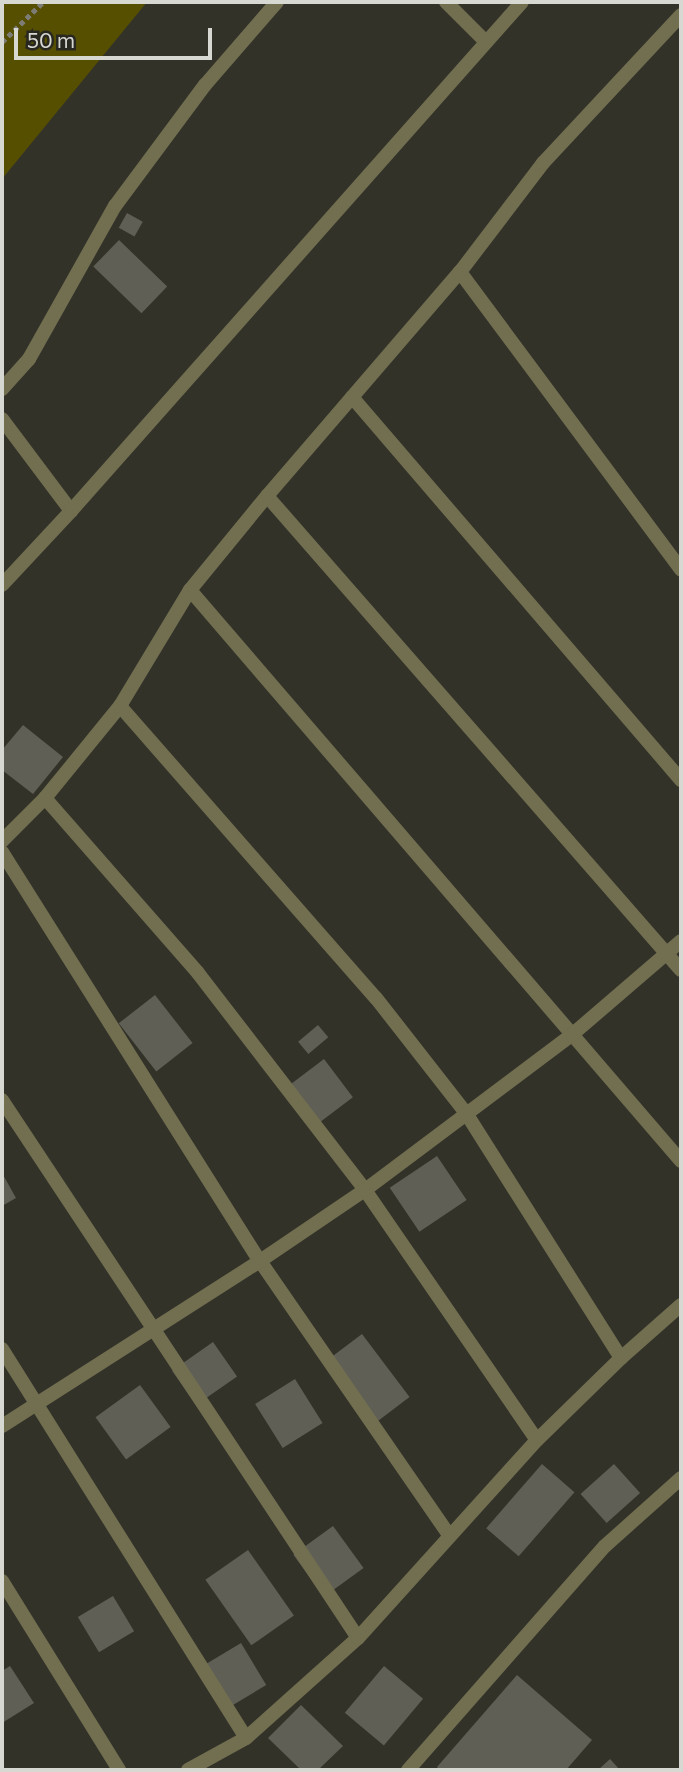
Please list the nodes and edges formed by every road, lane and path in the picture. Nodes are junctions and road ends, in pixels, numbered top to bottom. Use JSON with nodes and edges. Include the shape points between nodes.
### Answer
{"nodes":[{"id":1,"x":43,"y":2,"type":"edge"},
{"id":2,"x":277,"y":2,"type":"edge"},
{"id":3,"x":446,"y":2,"type":"edge"},
{"id":4,"x":522,"y":2,"type":"edge"},
{"id":5,"x":681,"y":15,"type":"edge"},
{"id":6,"x":485,"y":41,"type":"junction"},
{"id":7,"x":2,"y":42,"type":"edge"},
{"id":8,"x":460,"y":272,"type":"junction"},
{"id":9,"x":2,"y":389,"type":"edge"},
{"id":10,"x":352,"y":397,"type":"junction"},
{"id":11,"x":2,"y":419,"type":"edge"},
{"id":12,"x":267,"y":496,"type":"junction"},
{"id":13,"x":71,"y":512,"type":"junction"},
{"id":14,"x":681,"y":570,"type":"edge"},
{"id":15,"x":2,"y":585,"type":"edge"},
{"id":16,"x":190,"y":590,"type":"junction"},
{"id":17,"x":120,"y":706,"type":"junction"},
{"id":18,"x":681,"y":780,"type":"edge"},
{"id":19,"x":45,"y":798,"type":"junction"},
{"id":20,"x":2,"y":841,"type":"edge"},
{"id":21,"x":2,"y":852,"type":"edge"},
{"id":22,"x":681,"y":941,"type":"edge"},
{"id":23,"x":668,"y":954,"type":"junction"},
{"id":24,"x":681,"y":970,"type":"edge"},
{"id":25,"x":574,"y":1034,"type":"junction"},
{"id":26,"x":2,"y":1100,"type":"edge"},
{"id":27,"x":466,"y":1113,"type":"junction"},
{"id":28,"x":681,"y":1161,"type":"edge"},
{"id":29,"x":365,"y":1190,"type":"junction"},
{"id":30,"x":260,"y":1261,"type":"junction"},
{"id":31,"x":681,"y":1305,"type":"edge"},
{"id":32,"x":152,"y":1330,"type":"junction"},
{"id":33,"x":2,"y":1349,"type":"edge"},
{"id":34,"x":621,"y":1358,"type":"junction"},
{"id":35,"x":38,"y":1405,"type":"junction"},
{"id":36,"x":2,"y":1426,"type":"edge"},
{"id":37,"x":537,"y":1440,"type":"junction"},
{"id":38,"x":681,"y":1478,"type":"edge"},
{"id":39,"x":449,"y":1535,"type":"junction"},
{"id":40,"x":2,"y":1581,"type":"edge"},
{"id":41,"x":358,"y":1639,"type":"junction"},
{"id":42,"x":246,"y":1738,"type":"junction"},
{"id":43,"x":119,"y":1770,"type":"edge"},
{"id":44,"x":188,"y":1770,"type":"edge"},
{"id":45,"x":408,"y":1770,"type":"edge"}],
"edges":[{"from":1,"to":7,"type":"path"},
{"from":2,"to":9,"type":"street","via":[[205,85],[115,206],[29,359]]},
{"from":3,"to":6,"type":"street"},
{"from":4,"to":6,"type":"street"},
{"from":5,"to":8,"type":"street","via":[[543,163]]},
{"from":6,"to":13,"type":"street"},
{"from":8,"to":10,"type":"street"},
{"from":8,"to":14,"type":"street"},
{"from":10,"to":12,"type":"street"},
{"from":10,"to":18,"type":"street"},
{"from":11,"to":13,"type":"street"},
{"from":12,"to":16,"type":"street"},
{"from":12,"to":23,"type":"street"},
{"from":13,"to":15,"type":"street"},
{"from":16,"to":17,"type":"street"},
{"from":16,"to":25,"type":"street"},
{"from":17,"to":19,"type":"street"},
{"from":17,"to":27,"type":"street","via":[[376,998]]},
{"from":19,"to":20,"type":"street"},
{"from":19,"to":29,"type":"street","via":[[198,973]]},
{"from":21,"to":30,"type":"street"},
{"from":22,"to":23,"type":"street"},
{"from":23,"to":24,"type":"street"},
{"from":23,"to":25,"type":"street"},
{"from":25,"to":27,"type":"street"},
{"from":25,"to":28,"type":"street"},
{"from":26,"to":32,"type":"street"},
{"from":27,"to":29,"type":"street"},
{"from":27,"to":34,"type":"street"},
{"from":29,"to":30,"type":"street"},
{"from":29,"to":37,"type":"street"},
{"from":30,"to":32,"type":"street"},
{"from":30,"to":39,"type":"street"},
{"from":31,"to":34,"type":"street"},
{"from":32,"to":35,"type":"street"},
{"from":32,"to":41,"type":"street"},
{"from":33,"to":35,"type":"street"},
{"from":34,"to":37,"type":"street"},
{"from":35,"to":36,"type":"street"},
{"from":35,"to":42,"type":"street"},
{"from":37,"to":39,"type":"street"},
{"from":38,"to":45,"type":"street","via":[[605,1546]]},
{"from":39,"to":41,"type":"street"},
{"from":40,"to":43,"type":"street"},
{"from":41,"to":42,"type":"street"},
{"from":42,"to":44,"type":"street"}]}
